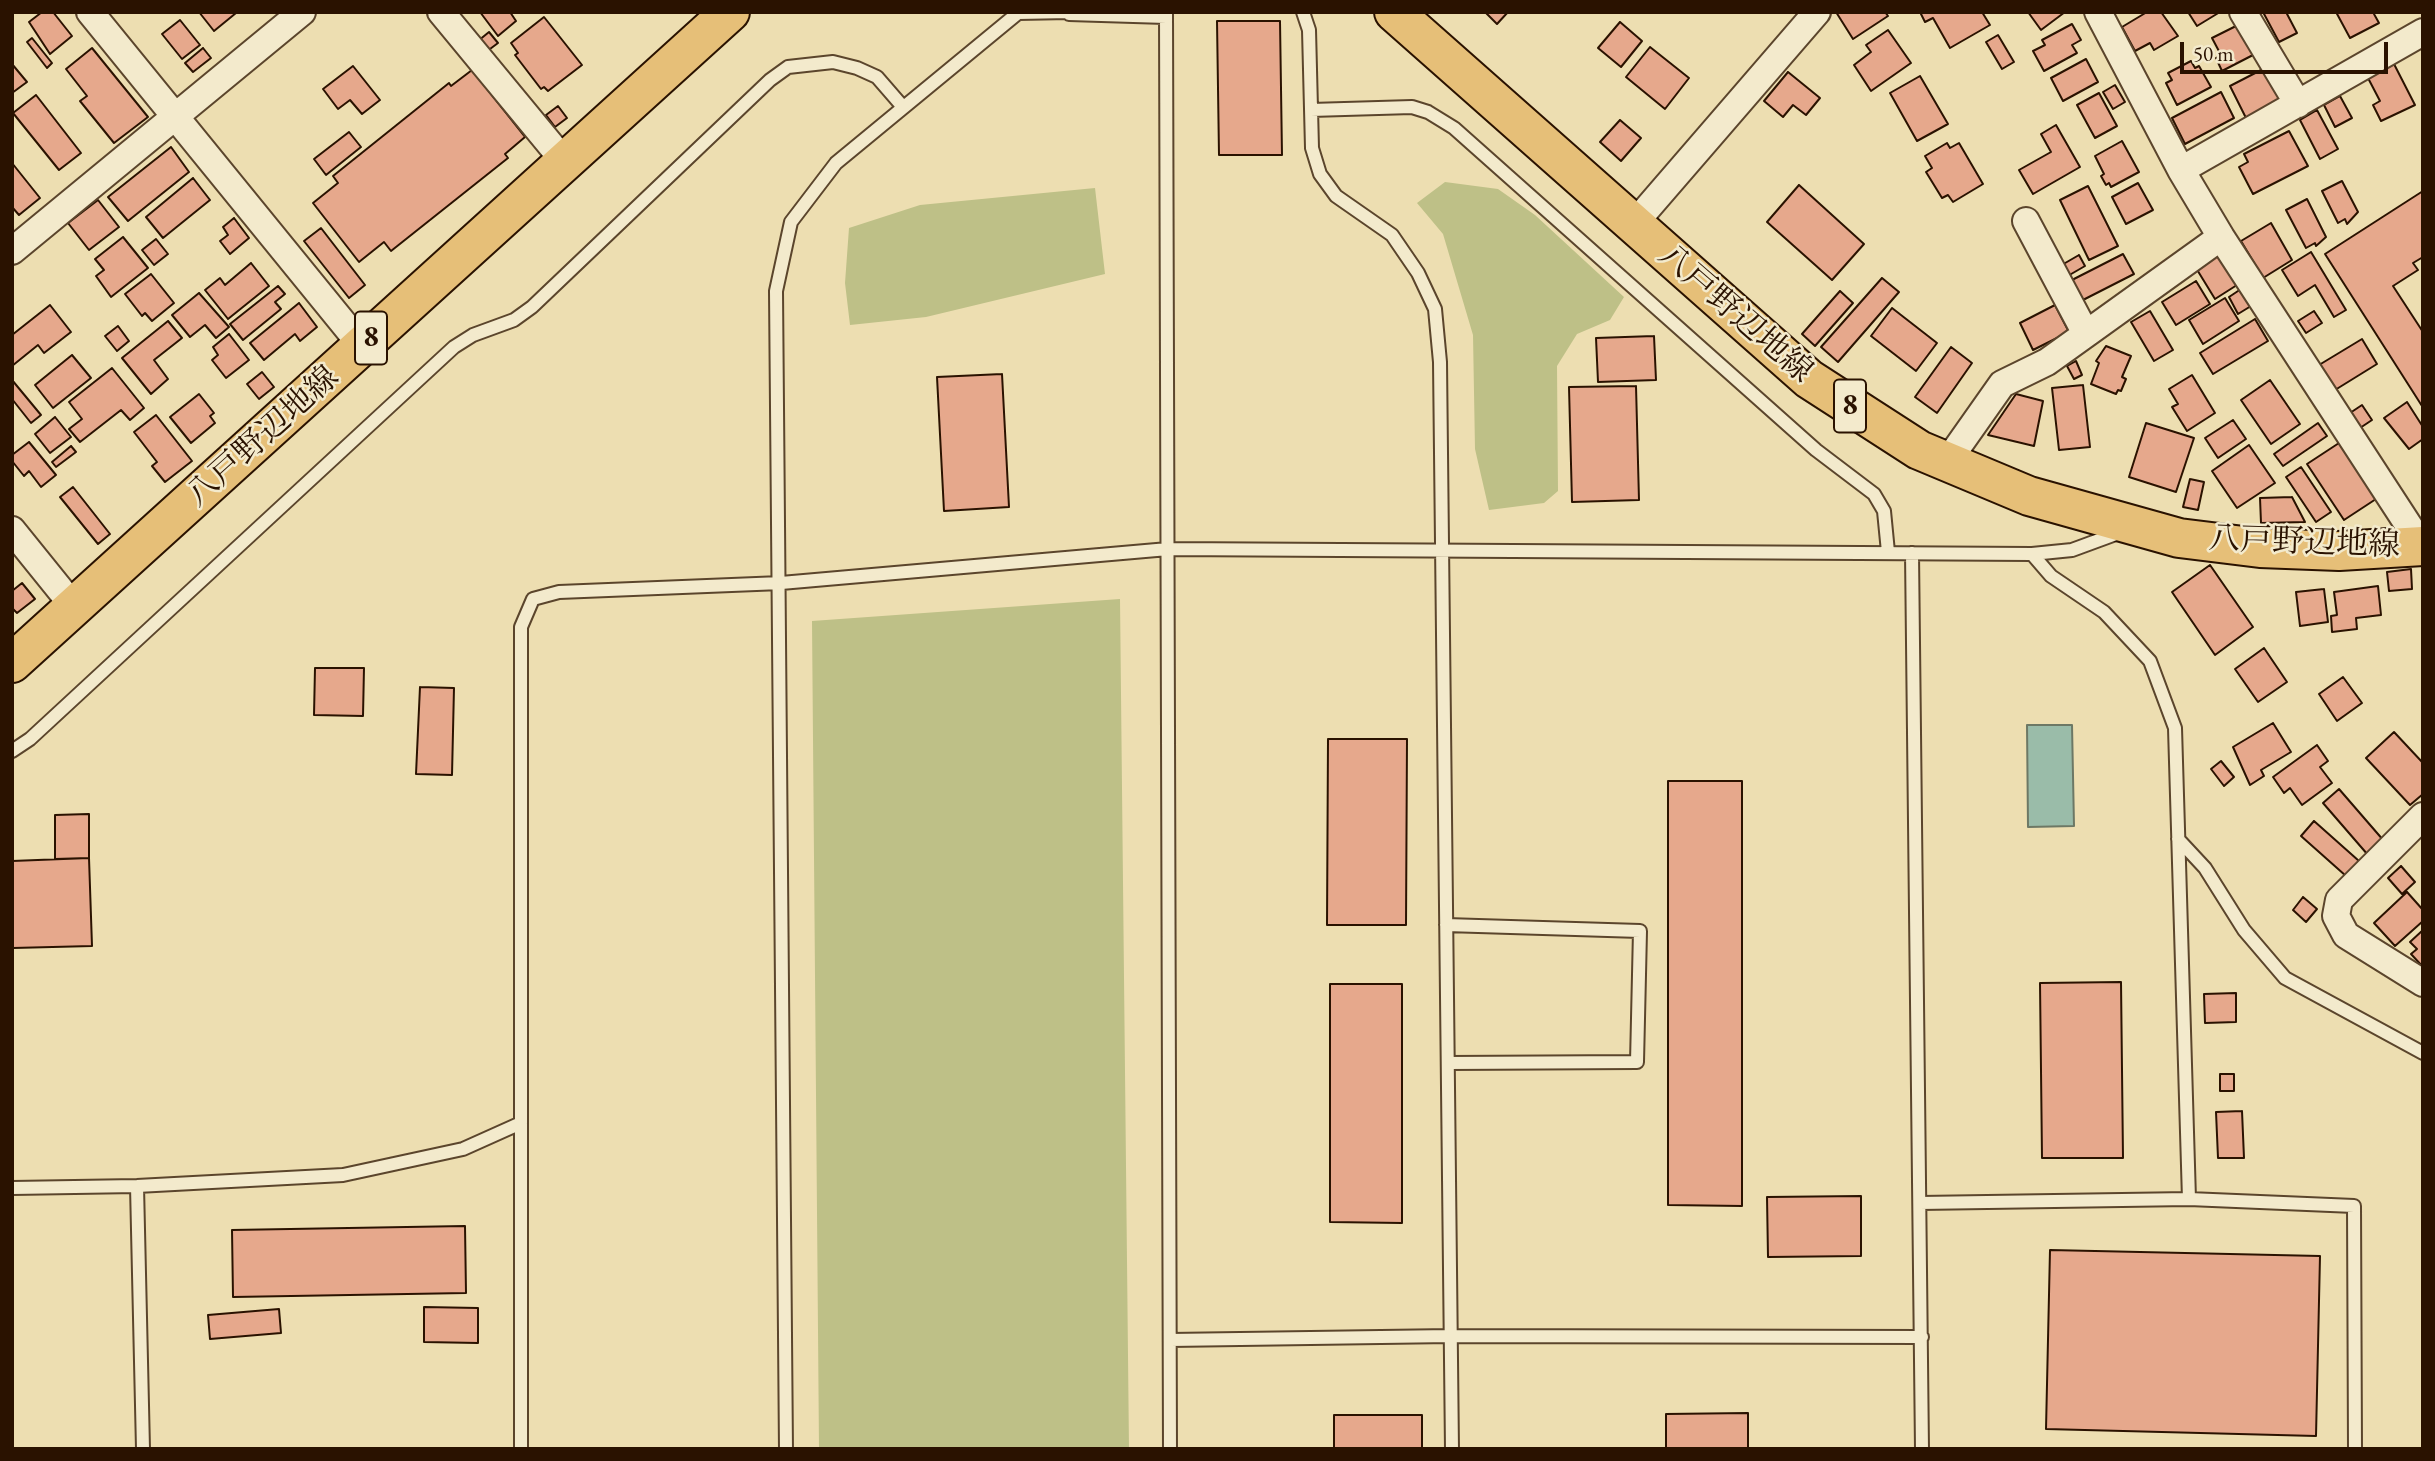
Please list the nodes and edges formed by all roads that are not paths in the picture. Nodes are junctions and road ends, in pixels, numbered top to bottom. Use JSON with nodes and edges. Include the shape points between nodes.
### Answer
{"nodes":[{"id":1,"x":90,"y":12,"type":"edge"},
{"id":2,"x":302,"y":12,"type":"edge"},
{"id":3,"x":441,"y":12,"type":"edge"},
{"id":4,"x":730,"y":12,"type":"edge"},
{"id":5,"x":1303,"y":12,"type":"edge"},
{"id":6,"x":1394,"y":12,"type":"edge"},
{"id":7,"x":1817,"y":12,"type":"edge"},
{"id":8,"x":2098,"y":12,"type":"edge"},
{"id":9,"x":2243,"y":12,"type":"edge"},
{"id":10,"x":1069,"y":13,"type":"edge"},
{"id":11,"x":1166,"y":15,"type":"edge"},
{"id":12,"x":1798,"y":24,"type":"edge"},
{"id":13,"x":2423,"y":32,"type":"edge"},
{"id":14,"x":2298,"y":104,"type":"junction"},
{"id":15,"x":904,"y":107,"type":"junction"},
{"id":16,"x":1311,"y":110,"type":"junction"},
{"id":17,"x":174,"y":116,"type":"junction"},
{"id":18,"x":564,"y":161,"type":"junction"},
{"id":19,"x":2181,"y":170,"type":"junction"},
{"id":20,"x":2026,"y":222,"type":"dead end"},
{"id":21,"x":1633,"y":225,"type":"junction"},
{"id":22,"x":2221,"y":237,"type":"junction"},
{"id":23,"x":12,"y":251,"type":"edge"},
{"id":24,"x":2086,"y":334,"type":"junction"},
{"id":25,"x":362,"y":346,"type":"junction"},
{"id":26,"x":1947,"y":462,"type":"junction"},
{"id":27,"x":2134,"y":527,"type":"junction"},
{"id":28,"x":12,"y":530,"type":"edge"},
{"id":29,"x":2422,"y":546,"type":"edge"},
{"id":30,"x":1168,"y":549,"type":"junction"},
{"id":31,"x":1442,"y":551,"type":"junction"},
{"id":32,"x":1888,"y":552,"type":"junction"},
{"id":33,"x":1912,"y":553,"type":"junction"},
{"id":34,"x":2032,"y":554,"type":"junction"},
{"id":35,"x":781,"y":583,"type":"junction"},
{"id":36,"x":75,"y":608,"type":"junction"},
{"id":37,"x":12,"y":663,"type":"edge"},
{"id":38,"x":12,"y":751,"type":"edge"},
{"id":39,"x":2423,"y":816,"type":"edge"},
{"id":40,"x":2178,"y":839,"type":"junction"},
{"id":41,"x":1446,"y":925,"type":"junction"},
{"id":42,"x":2423,"y":984,"type":"edge"},
{"id":43,"x":2423,"y":1052,"type":"edge"},
{"id":44,"x":1448,"y":1063,"type":"junction"},
{"id":45,"x":521,"y":1124,"type":"junction"},
{"id":46,"x":137,"y":1186,"type":"junction"},
{"id":47,"x":12,"y":1188,"type":"edge"},
{"id":48,"x":2189,"y":1199,"type":"junction"},
{"id":49,"x":1920,"y":1203,"type":"junction"},
{"id":50,"x":1451,"y":1336,"type":"junction"},
{"id":51,"x":1922,"y":1337,"type":"junction"},
{"id":52,"x":1170,"y":1340,"type":"junction"},
{"id":53,"x":143,"y":1449,"type":"edge"},
{"id":54,"x":521,"y":1449,"type":"edge"},
{"id":55,"x":786,"y":1449,"type":"edge"},
{"id":56,"x":1170,"y":1449,"type":"edge"},
{"id":57,"x":1451,"y":1449,"type":"edge"},
{"id":58,"x":1922,"y":1449,"type":"edge"},
{"id":59,"x":2355,"y":1449,"type":"edge"}],
"edges":[{"from":1,"to":17,"type":"street"},
{"from":2,"to":17,"type":"street"},
{"from":3,"to":18,"type":"street"},
{"from":4,"to":18,"type":"main road","name":"八戸野辺地線","number":"8"},
{"from":5,"to":16,"type":"lane","via":[[1309,30]]},
{"from":6,"to":21,"type":"main road","name":"八戸野辺地線","number":"8"},
{"from":7,"to":12,"type":"street"},
{"from":8,"to":19,"type":"street"},
{"from":9,"to":14,"type":"street"},
{"from":10,"to":11,"type":"lane"},
{"from":10,"to":15,"type":"lane","via":[[1018,13]]},
{"from":11,"to":30,"type":"lane"},
{"from":12,"to":21,"type":"street"},
{"from":13,"to":14,"type":"street"},
{"from":14,"to":19,"type":"street"},
{"from":15,"to":35,"type":"lane","via":[[836,163],[791,222],[776,291]]},
{"from":15,"to":38,"type":"lane","via":[[877,77],[857,68],[833,62],[788,67],[532,307],[454,347]]},
{"from":16,"to":31,"type":"lane","via":[[1312,148],[1320,174],[1336,196],[1392,235],[1418,273],[1434,309],[1440,362]]},
{"from":16,"to":32,"type":"lane","via":[[1412,107],[1454,128],[1816,450],[1874,494],[1884,510]]},
{"from":17,"to":23,"type":"street"},
{"from":17,"to":25,"type":"street"},
{"from":18,"to":25,"type":"main road","name":"八戸野辺地線","number":"8"},
{"from":19,"to":22,"type":"street"},
{"from":20,"to":24,"type":"street"},
{"from":21,"to":26,"type":"main road","name":"八戸野辺地線","number":"8","via":[[1809,379],[1919,450]]},
{"from":22,"to":24,"type":"street"},
{"from":22,"to":29,"type":"street"},
{"from":24,"to":26,"type":"street","via":[[2047,362],[2002,384]]},
{"from":25,"to":36,"type":"main road","name":"八戸野辺地線","number":"8"},
{"from":26,"to":27,"type":"main road","name":"八戸野辺地線","number":"8","via":[[2029,496]]},
{"from":27,"to":29,"type":"main road","name":"八戸野辺地線","number":"8","via":[[2260,548],[2339,551]]},
{"from":27,"to":34,"type":"lane","via":[[2072,550]]},
{"from":28,"to":36,"type":"street"},
{"from":30,"to":31,"type":"lane"},
{"from":30,"to":35,"type":"lane"},
{"from":30,"to":52,"type":"lane"},
{"from":31,"to":32,"type":"lane"},
{"from":31,"to":41,"type":"lane"},
{"from":32,"to":33,"type":"lane"},
{"from":33,"to":34,"type":"lane"},
{"from":33,"to":49,"type":"lane"},
{"from":34,"to":40,"type":"lane","via":[[2051,576],[2104,612],[2150,661],[2175,729]]},
{"from":35,"to":45,"type":"lane","via":[[559,592],[533,599],[521,627]]},
{"from":35,"to":55,"type":"lane"},
{"from":36,"to":37,"type":"main road","name":"八戸野辺地線","number":"8"},
{"from":39,"to":42,"type":"street","via":[[2339,900],[2336,916],[2346,935]]},
{"from":40,"to":43,"type":"lane","via":[[2205,868],[2244,930],[2285,978]]},
{"from":40,"to":48,"type":"lane"},
{"from":41,"to":44,"type":"lane"},
{"from":41,"to":44,"type":"lane","via":[[1640,931],[1637,1062]]},
{"from":44,"to":50,"type":"lane"},
{"from":45,"to":46,"type":"lane","via":[[463,1149],[344,1175]]},
{"from":45,"to":54,"type":"lane"},
{"from":46,"to":47,"type":"lane"},
{"from":46,"to":53,"type":"lane"},
{"from":48,"to":49,"type":"lane"},
{"from":48,"to":59,"type":"lane","via":[[2354,1206]]},
{"from":49,"to":51,"type":"lane"},
{"from":50,"to":51,"type":"lane"},
{"from":50,"to":52,"type":"lane"},
{"from":50,"to":57,"type":"lane"},
{"from":51,"to":58,"type":"lane"},
{"from":52,"to":56,"type":"lane"}]}
